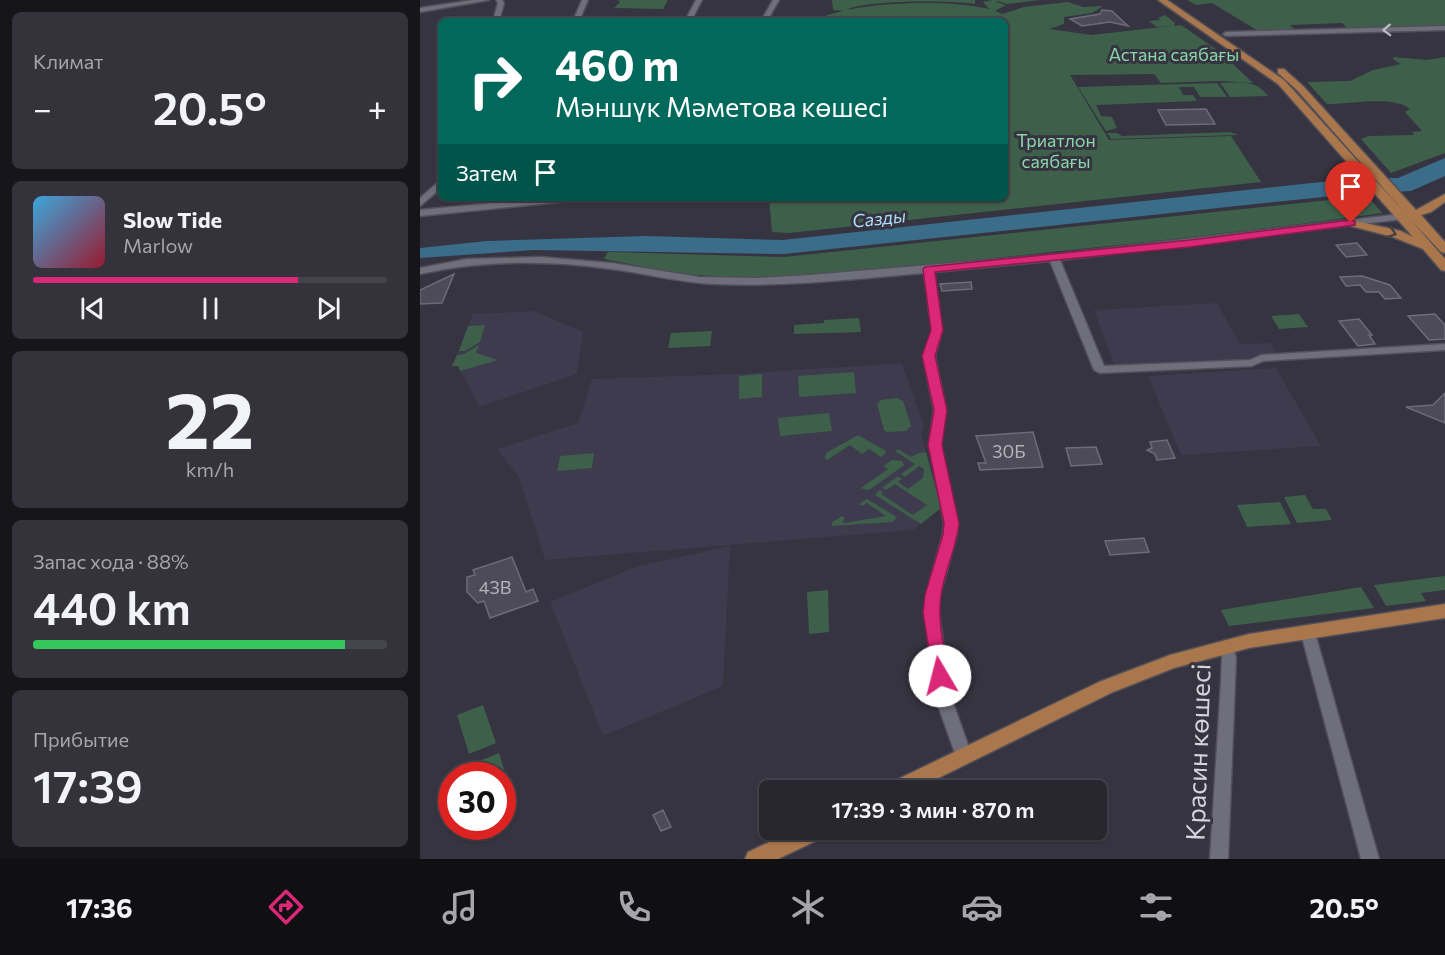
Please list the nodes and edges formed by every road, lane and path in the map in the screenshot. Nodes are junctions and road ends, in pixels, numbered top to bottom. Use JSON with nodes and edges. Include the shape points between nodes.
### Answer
{"nodes":[{"id":1,"x":486,"y":0,"type":"edge"},
{"id":2,"x":499,"y":0,"type":"edge"},
{"id":3,"x":585,"y":0,"type":"edge"},
{"id":4,"x":699,"y":0,"type":"edge"},
{"id":5,"x":776,"y":0,"type":"edge"},
{"id":6,"x":1162,"y":0,"type":"edge"},
{"id":7,"x":1174,"y":0,"type":"edge"},
{"id":8,"x":449,"y":3,"type":"edge"},
{"id":9,"x":421,"y":11,"type":"edge"},
{"id":10,"x":497,"y":18,"type":"edge"},
{"id":11,"x":577,"y":18,"type":"edge"},
{"id":12,"x":690,"y":18,"type":"edge"},
{"id":13,"x":766,"y":18,"type":"edge"},
{"id":14,"x":1445,"y":28,"type":"edge"},
{"id":15,"x":1226,"y":34,"type":"junction"},
{"id":16,"x":1281,"y":82,"type":"junction"},
{"id":17,"x":1300,"y":88,"type":"junction"},
{"id":18,"x":1321,"y":127,"type":"junction"},
{"id":19,"x":1345,"y":138,"type":"junction"},
{"id":20,"x":438,"y":186,"type":"edge"},
{"id":21,"x":1445,"y":197,"type":"edge"},
{"id":22,"x":540,"y":201,"type":"edge"},
{"id":23,"x":420,"y":203,"type":"edge"},
{"id":24,"x":420,"y":213,"type":"edge"},
{"id":25,"x":1414,"y":215,"type":"junction"},
{"id":26,"x":1401,"y":217,"type":"junction"},
{"id":27,"x":1351,"y":223,"type":"junction"},
{"id":28,"x":1441,"y":257,"type":"edge"},
{"id":29,"x":1054,"y":258,"type":"junction"},
{"id":30,"x":929,"y":269,"type":"junction"},
{"id":31,"x":420,"y":271,"type":"edge"},
{"id":32,"x":1445,"y":346,"type":"edge"},
{"id":33,"x":1445,"y":611,"type":"edge"},
{"id":34,"x":1308,"y":633,"type":"junction"},
{"id":35,"x":1226,"y":646,"type":"junction"},
{"id":36,"x":964,"y":756,"type":"junction"},
{"id":37,"x":915,"y":780,"type":"edge"},
{"id":38,"x":795,"y":840,"type":"edge"},
{"id":39,"x":756,"y":859,"type":"edge"},
{"id":40,"x":1218,"y":859,"type":"edge"},
{"id":41,"x":1370,"y":859,"type":"edge"}],
"edges":[{"from":1,"to":8,"type":"street"},
{"from":2,"to":10,"type":"street"},
{"from":3,"to":11,"type":"street"},
{"from":4,"to":12,"type":"street"},
{"from":5,"to":13,"type":"street"},
{"from":6,"to":16,"type":"main road"},
{"from":7,"to":15,"type":"main road"},
{"from":8,"to":9,"type":"street"},
{"from":14,"to":15,"type":"street","one_way":true},
{"from":15,"to":17,"type":"main road"},
{"from":16,"to":17,"type":"main road"},
{"from":16,"to":18,"type":"main road"},
{"from":17,"to":19,"type":"main road"},
{"from":18,"to":19,"type":"main road"},
{"from":18,"to":26,"type":"main road"},
{"from":19,"to":25,"type":"main road"},
{"from":20,"to":23,"type":"street"},
{"from":21,"to":25,"type":"main road"},
{"from":22,"to":24,"type":"street"},
{"from":25,"to":26,"type":"main road"},
{"from":25,"to":28,"type":"main road"},
{"from":26,"to":27,"type":"street"},
{"from":26,"to":28,"type":"main road"},
{"from":27,"to":28,"type":"main road","one_way":true,"via":[[1397,234]]},
{"from":27,"to":29,"type":"street"},
{"from":29,"to":30,"type":"street"},
{"from":29,"to":32,"type":"street","via":[[1100,370],[1252,363],[1261,358]]},
{"from":30,"to":31,"type":"street","via":[[728,282],[585,263],[513,259]]},
{"from":30,"to":36,"type":"street","via":[[937,330],[929,356],[940,410],[935,445],[951,523],[932,613],[943,697]]},
{"from":33,"to":34,"type":"main road"},
{"from":34,"to":35,"type":"main road"},
{"from":34,"to":41,"type":"street"},
{"from":35,"to":36,"type":"main road","via":[[1124,678]]},
{"from":35,"to":40,"type":"street","name":"Красин көшесі","via":[[1229,682]]},
{"from":36,"to":37,"type":"main road"},
{"from":38,"to":39,"type":"main road"}]}
